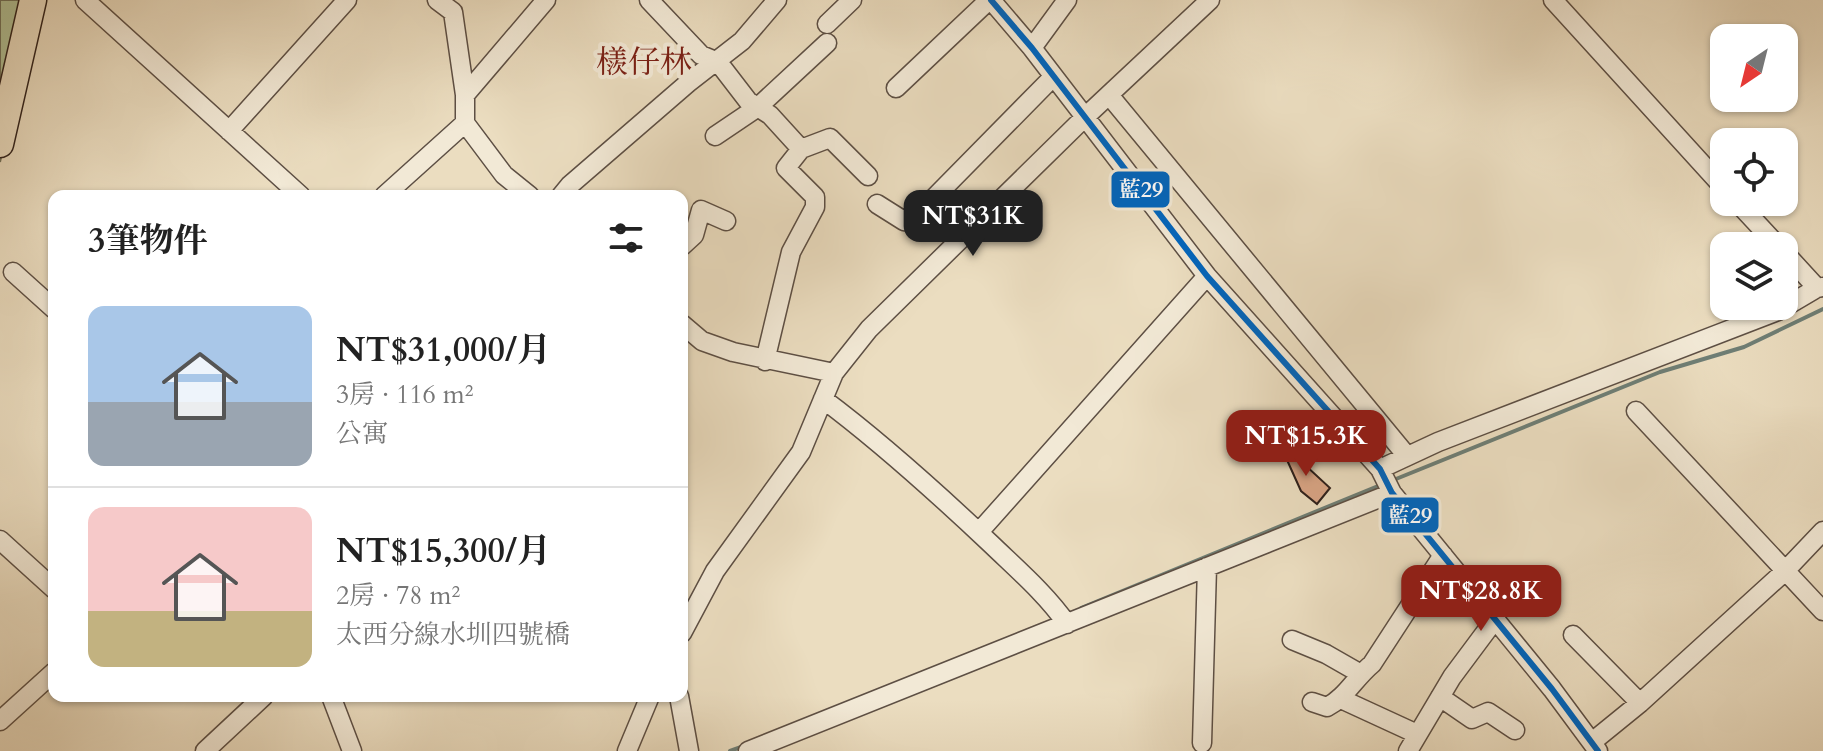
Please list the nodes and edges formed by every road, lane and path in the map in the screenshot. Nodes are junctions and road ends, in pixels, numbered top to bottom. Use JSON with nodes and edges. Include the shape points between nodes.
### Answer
{"nodes":[{"id":1,"x":33,"y":0,"type":"edge"},
{"id":2,"x":85,"y":0,"type":"edge"},
{"id":3,"x":347,"y":0,"type":"edge"},
{"id":4,"x":437,"y":0,"type":"edge"},
{"id":5,"x":546,"y":0,"type":"edge"},
{"id":6,"x":649,"y":0,"type":"edge"},
{"id":7,"x":777,"y":0,"type":"edge"},
{"id":8,"x":852,"y":0,"type":"edge"},
{"id":9,"x":990,"y":0,"type":"edge"},
{"id":10,"x":1067,"y":0,"type":"edge"},
{"id":11,"x":1210,"y":0,"type":"edge"},
{"id":12,"x":1553,"y":0,"type":"edge"},
{"id":13,"x":827,"y":24,"type":"dead end"},
{"id":14,"x":827,"y":43,"type":"dead end"},
{"id":15,"x":1032,"y":48,"type":"junction"},
{"id":16,"x":718,"y":62,"type":"junction"},
{"id":17,"x":1053,"y":77,"type":"junction"},
{"id":18,"x":896,"y":88,"type":"dead end"},
{"id":19,"x":465,"y":95,"type":"junction"},
{"id":20,"x":1109,"y":95,"type":"junction"},
{"id":21,"x":758,"y":107,"type":"junction"},
{"id":22,"x":1084,"y":118,"type":"junction"},
{"id":23,"x":465,"y":123,"type":"junction"},
{"id":24,"x":229,"y":131,"type":"junction"},
{"id":25,"x":715,"y":136,"type":"dead end"},
{"id":26,"x":0,"y":144,"type":"edge"},
{"id":27,"x":801,"y":149,"type":"junction"},
{"id":28,"x":1710,"y":173,"type":"edge"},
{"id":29,"x":868,"y":176,"type":"dead end"},
{"id":30,"x":294,"y":190,"type":"edge"},
{"id":31,"x":391,"y":190,"type":"edge"},
{"id":32,"x":523,"y":190,"type":"edge"},
{"id":33,"x":566,"y":190,"type":"edge"},
{"id":34,"x":877,"y":204,"type":"dead end"},
{"id":35,"x":1750,"y":216,"type":"edge"},
{"id":36,"x":726,"y":221,"type":"dead end"},
{"id":37,"x":1765,"y":232,"type":"edge"},
{"id":38,"x":688,"y":240,"type":"edge"},
{"id":39,"x":1798,"y":266,"type":"edge"},
{"id":40,"x":13,"y":272,"type":"dead end"},
{"id":41,"x":1207,"y":276,"type":"junction"},
{"id":42,"x":1820,"y":287,"type":"edge"},
{"id":43,"x":48,"y":304,"type":"edge"},
{"id":44,"x":688,"y":329,"type":"edge"},
{"id":45,"x":1311,"y":340,"type":"junction"},
{"id":46,"x":765,"y":361,"type":"junction"},
{"id":47,"x":1285,"y":364,"type":"junction"},
{"id":48,"x":834,"y":373,"type":"junction"},
{"id":49,"x":823,"y":399,"type":"junction"},
{"id":50,"x":1636,"y":411,"type":"dead end"},
{"id":51,"x":1407,"y":456,"type":"junction"},
{"id":52,"x":1380,"y":469,"type":"junction"},
{"id":53,"x":1392,"y":493,"type":"junction"},
{"id":54,"x":979,"y":532,"type":"junction"},
{"id":55,"x":1820,"y":539,"type":"edge"},
{"id":56,"x":0,"y":540,"type":"edge"},
{"id":57,"x":1443,"y":555,"type":"junction"},
{"id":58,"x":1207,"y":567,"type":"junction"},
{"id":59,"x":1784,"y":572,"type":"junction"},
{"id":60,"x":48,"y":584,"type":"edge"},
{"id":61,"x":1823,"y":611,"type":"edge"},
{"id":62,"x":1496,"y":618,"type":"junction"},
{"id":63,"x":688,"y":622,"type":"edge"},
{"id":64,"x":1067,"y":624,"type":"junction"},
{"id":65,"x":1573,"y":635,"type":"dead end"},
{"id":66,"x":1292,"y":640,"type":"dead end"},
{"id":67,"x":1361,"y":674,"type":"junction"},
{"id":68,"x":48,"y":677,"type":"edge"},
{"id":69,"x":1440,"y":697,"type":"junction"},
{"id":70,"x":1341,"y":699,"type":"junction"},
{"id":71,"x":258,"y":702,"type":"edge"},
{"id":72,"x":333,"y":702,"type":"edge"},
{"id":73,"x":647,"y":702,"type":"edge"},
{"id":74,"x":680,"y":702,"type":"edge"},
{"id":75,"x":1312,"y":702,"type":"dead end"},
{"id":76,"x":1640,"y":703,"type":"junction"},
{"id":77,"x":0,"y":721,"type":"edge"},
{"id":78,"x":1515,"y":730,"type":"dead end"},
{"id":79,"x":1417,"y":734,"type":"junction"},
{"id":80,"x":1202,"y":743,"type":"dead end"},
{"id":81,"x":1595,"y":747,"type":"edge"},
{"id":82,"x":205,"y":751,"type":"edge"},
{"id":83,"x":352,"y":751,"type":"edge"},
{"id":84,"x":627,"y":751,"type":"edge"},
{"id":85,"x":689,"y":751,"type":"edge"},
{"id":86,"x":748,"y":751,"type":"edge"},
{"id":87,"x":1408,"y":751,"type":"edge"}],
"edges":[{"from":1,"to":26,"type":"highway"},
{"from":2,"to":24,"type":"street"},
{"from":3,"to":24,"type":"street"},
{"from":4,"to":19,"type":"street","via":[[453,12]]},
{"from":5,"to":19,"type":"street"},
{"from":6,"to":16,"type":"street","via":[[701,55]]},
{"from":7,"to":16,"type":"street"},
{"from":8,"to":13,"type":"street"},
{"from":9,"to":15,"type":"street"},
{"from":9,"to":18,"type":"street"},
{"from":10,"to":15,"type":"street"},
{"from":11,"to":20,"type":"street"},
{"from":12,"to":28,"type":"street"},
{"from":14,"to":21,"type":"street"},
{"from":15,"to":17,"type":"street"},
{"from":16,"to":21,"type":"street"},
{"from":16,"to":33,"type":"street"},
{"from":17,"to":22,"type":"street"},
{"from":17,"to":34,"type":"street","via":[[925,207],[904,221]]},
{"from":19,"to":23,"type":"street"},
{"from":20,"to":22,"type":"street"},
{"from":20,"to":45,"type":"street"},
{"from":21,"to":25,"type":"street"},
{"from":21,"to":27,"type":"street"},
{"from":22,"to":41,"type":"street"},
{"from":22,"to":48,"type":"street","via":[[869,329]]},
{"from":23,"to":31,"type":"street"},
{"from":23,"to":32,"type":"street","via":[[504,175]]},
{"from":24,"to":30,"type":"street"},
{"from":27,"to":29,"type":"street","via":[[830,138]]},
{"from":27,"to":46,"type":"street","via":[[786,168],[815,197],[815,207],[791,252]]},
{"from":35,"to":37,"type":"street"},
{"from":36,"to":38,"type":"street","via":[[701,210]]},
{"from":39,"to":42,"type":"street"},
{"from":40,"to":43,"type":"street"},
{"from":41,"to":47,"type":"street"},
{"from":41,"to":54,"type":"street"},
{"from":42,"to":51,"type":"street","via":[[1778,311]]},
{"from":44,"to":46,"type":"street","via":[[702,341]]},
{"from":45,"to":47,"type":"street"},
{"from":45,"to":51,"type":"street"},
{"from":46,"to":48,"type":"street"},
{"from":47,"to":52,"type":"street"},
{"from":48,"to":49,"type":"street"},
{"from":49,"to":54,"type":"street","via":[[873,436]]},
{"from":49,"to":63,"type":"street","via":[[801,452],[715,571]]},
{"from":50,"to":59,"type":"street"},
{"from":51,"to":52,"type":"street"},
{"from":52,"to":53,"type":"street"},
{"from":53,"to":57,"type":"street"},
{"from":53,"to":58,"type":"street"},
{"from":54,"to":64,"type":"street"},
{"from":55,"to":59,"type":"street"},
{"from":56,"to":60,"type":"street"},
{"from":57,"to":62,"type":"street"},
{"from":57,"to":67,"type":"street"},
{"from":58,"to":64,"type":"street"},
{"from":58,"to":80,"type":"street"},
{"from":59,"to":61,"type":"street"},
{"from":59,"to":76,"type":"street"},
{"from":62,"to":69,"type":"street"},
{"from":62,"to":81,"type":"street"},
{"from":64,"to":86,"type":"street"},
{"from":65,"to":76,"type":"street"},
{"from":66,"to":67,"type":"street"},
{"from":67,"to":70,"type":"street"},
{"from":68,"to":77,"type":"street"},
{"from":69,"to":78,"type":"street","via":[[1472,719],[1488,712]]},
{"from":69,"to":79,"type":"street"},
{"from":70,"to":75,"type":"street","via":[[1327,707]]},
{"from":70,"to":79,"type":"street"},
{"from":71,"to":82,"type":"street"},
{"from":72,"to":83,"type":"street"},
{"from":73,"to":84,"type":"street"},
{"from":74,"to":85,"type":"street"},
{"from":76,"to":81,"type":"street"},
{"from":79,"to":87,"type":"street"}]}
